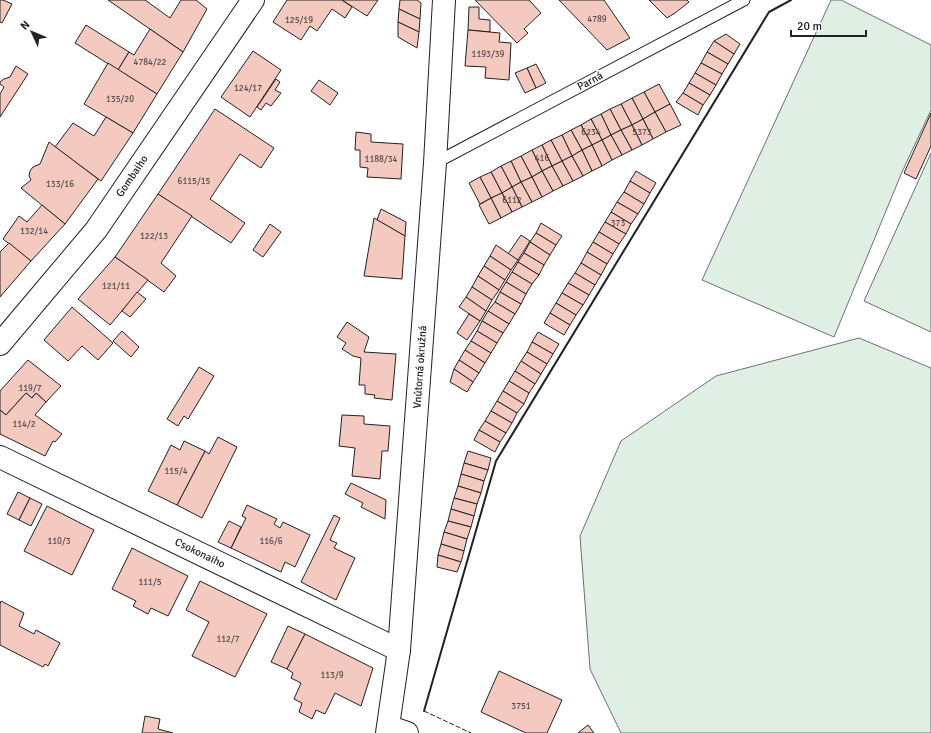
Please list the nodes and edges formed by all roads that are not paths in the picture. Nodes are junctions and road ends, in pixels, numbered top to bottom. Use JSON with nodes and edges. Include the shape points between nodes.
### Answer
{"nodes":[{"id":1,"x":253,"y":0,"type":"edge"},
{"id":2,"x":444,"y":0,"type":"edge"},
{"id":3,"x":744,"y":0,"type":"edge"},
{"id":4,"x":435,"y":163,"type":"junction"},
{"id":5,"x":0,"y":344,"type":"edge"},
{"id":6,"x":0,"y":457,"type":"edge"},
{"id":7,"x":399,"y":650,"type":"junction"},
{"id":8,"x":394,"y":731,"type":"edge"}],
"edges":[{"from":1,"to":5,"type":"street","name":"Gombaiho","via":[[96,230]]},
{"from":2,"to":4,"type":"street","name":"Vnútorná okružná"},
{"from":3,"to":4,"type":"lane","name":"Parná"},
{"from":4,"to":7,"type":"street","name":"Vnútorná okružná"},
{"from":6,"to":7,"type":"street","name":"Csokonaiho"},
{"from":7,"to":8,"type":"street","name":"Vnútorná okružná"}]}
